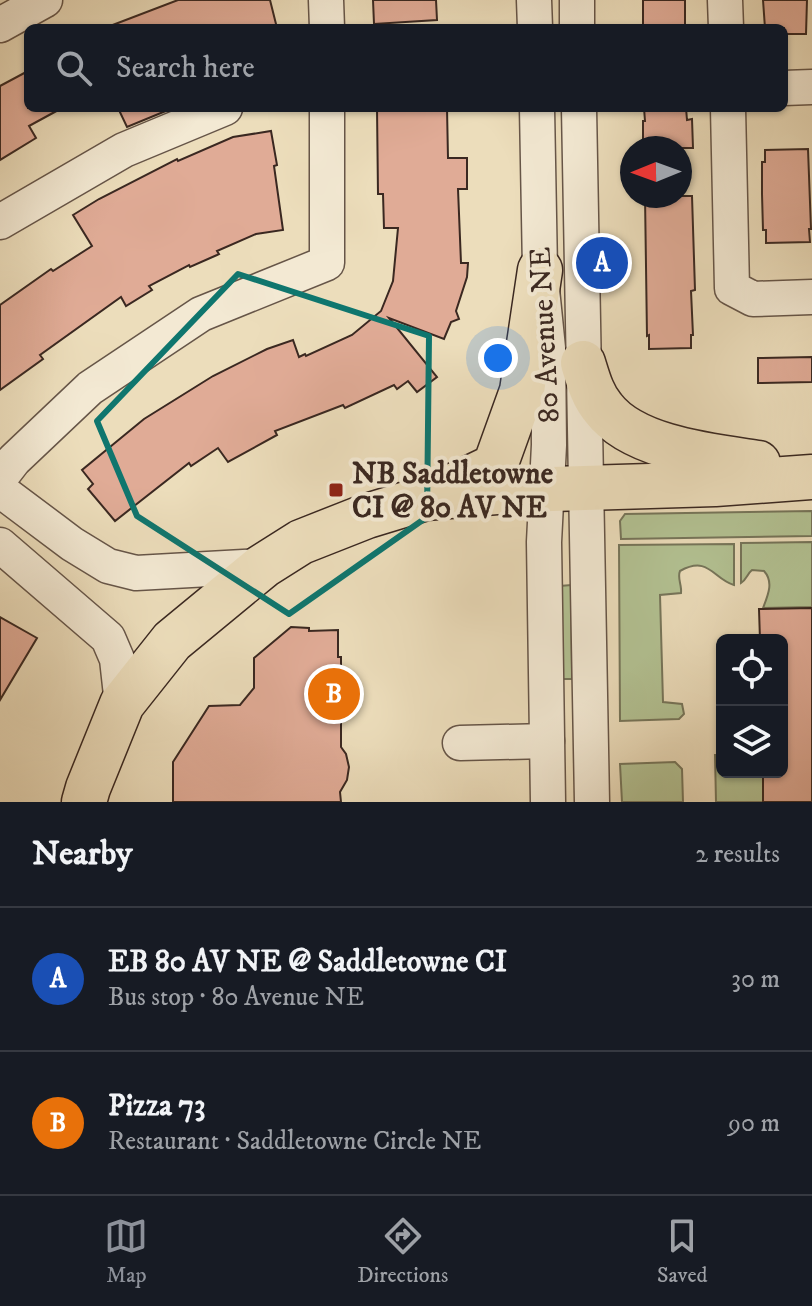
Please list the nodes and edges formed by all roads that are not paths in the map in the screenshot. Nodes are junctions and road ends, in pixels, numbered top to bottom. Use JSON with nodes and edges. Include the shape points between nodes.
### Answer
{"nodes":[{"id":1,"x":45,"y":0,"type":"edge"},
{"id":2,"x":326,"y":0,"type":"edge"},
{"id":3,"x":534,"y":0,"type":"edge"},
{"id":4,"x":577,"y":0,"type":"edge"},
{"id":5,"x":725,"y":0,"type":"edge"},
{"id":6,"x":327,"y":24,"type":"edge"},
{"id":7,"x":535,"y":24,"type":"edge"},
{"id":8,"x":577,"y":24,"type":"edge"},
{"id":9,"x":726,"y":24,"type":"edge"},
{"id":10,"x":0,"y":25,"type":"edge"},
{"id":11,"x":812,"y":87,"type":"edge"},
{"id":12,"x":788,"y":88,"type":"edge"},
{"id":13,"x":215,"y":112,"type":"edge"},
{"id":14,"x":327,"y":112,"type":"edge"},
{"id":15,"x":537,"y":112,"type":"edge"},
{"id":16,"x":579,"y":112,"type":"edge"},
{"id":17,"x":728,"y":112,"type":"edge"},
{"id":18,"x":0,"y":222,"type":"edge"},
{"id":19,"x":540,"y":270,"type":"junction"},
{"id":20,"x":812,"y":297,"type":"edge"},
{"id":21,"x":583,"y":363,"type":"junction"},
{"id":22,"x":807,"y":477,"type":"edge"},
{"id":23,"x":0,"y":478,"type":"edge"},
{"id":24,"x":566,"y":488,"type":"junction"},
{"id":25,"x":0,"y":490,"type":"edge"},
{"id":26,"x":426,"y":498,"type":"junction"},
{"id":27,"x":0,"y":545,"type":"edge"},
{"id":28,"x":263,"y":566,"type":"junction"},
{"id":29,"x":122,"y":704,"type":"junction"},
{"id":30,"x":547,"y":741,"type":"junction"},
{"id":31,"x":460,"y":743,"type":"dead end"},
{"id":32,"x":84,"y":802,"type":"edge"},
{"id":33,"x":548,"y":802,"type":"edge"},
{"id":34,"x":592,"y":802,"type":"edge"}],
"edges":[{"from":1,"to":10,"type":"street"},
{"from":2,"to":6,"type":"street"},
{"from":3,"to":7,"type":"street"},
{"from":4,"to":8,"type":"street"},
{"from":5,"to":9,"type":"street"},
{"from":11,"to":12,"type":"street"},
{"from":13,"to":18,"type":"street","via":[[124,150]]},
{"from":14,"to":23,"type":"street","via":[[327,263],[188,322],[90,388]]},
{"from":15,"to":19,"type":"street","name":"80 Avenue NE"},
{"from":16,"to":21,"type":"street","name":"80 Avenue NE"},
{"from":17,"to":20,"type":"street","via":[[732,288],[753,299]]},
{"from":19,"to":24,"type":"street","name":"80 Avenue NE","via":[[549,445]]},
{"from":19,"to":26,"type":"main road","via":[[522,391],[495,466]]},
{"from":21,"to":22,"type":"main road","via":[[593,394],[625,429],[681,451]]},
{"from":21,"to":24,"type":"street","name":"80 Avenue NE"},
{"from":22,"to":24,"type":"main road"},
{"from":24,"to":26,"type":"main road"},
{"from":24,"to":30,"type":"street","name":"80 Avenue NE","via":[[544,542]]},
{"from":24,"to":34,"type":"street","name":"80 Avenue NE"},
{"from":25,"to":28,"type":"street","via":[[108,566],[136,573]]},
{"from":26,"to":28,"type":"main road","via":[[301,542]]},
{"from":27,"to":29,"type":"street","via":[[108,638],[117,659]]},
{"from":28,"to":29,"type":"main road","via":[[172,641]]},
{"from":29,"to":32,"type":"main road"},
{"from":30,"to":31,"type":"street"},
{"from":30,"to":33,"type":"street","name":"80 Avenue NE"}]}
